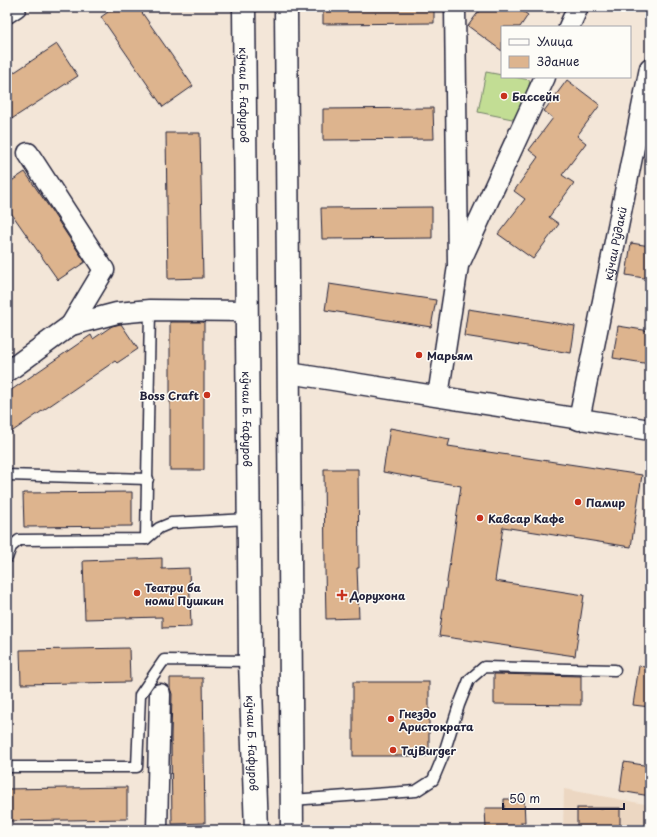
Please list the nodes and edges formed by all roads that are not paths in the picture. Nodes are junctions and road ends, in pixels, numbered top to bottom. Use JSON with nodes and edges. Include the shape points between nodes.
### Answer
{"nodes":[{"id":1,"x":16,"y":7,"type":"edge"},
{"id":2,"x":244,"y":7,"type":"edge"},
{"id":3,"x":286,"y":7,"type":"edge"},
{"id":4,"x":455,"y":7,"type":"edge"},
{"id":5,"x":578,"y":7,"type":"edge"},
{"id":6,"x":7,"y":13,"type":"edge"},
{"id":7,"x":569,"y":26,"type":"edge"},
{"id":8,"x":650,"y":68,"type":"edge"},
{"id":9,"x":546,"y":78,"type":"edge"},
{"id":10,"x":28,"y":153,"type":"dead end"},
{"id":11,"x":458,"y":266,"type":"junction"},
{"id":12,"x":150,"y":310,"type":"junction"},
{"id":13,"x":246,"y":311,"type":"junction"},
{"id":14,"x":71,"y":326,"type":"junction"},
{"id":15,"x":7,"y":372,"type":"edge"},
{"id":16,"x":289,"y":373,"type":"junction"},
{"id":17,"x":438,"y":396,"type":"junction"},
{"id":18,"x":579,"y":420,"type":"junction"},
{"id":19,"x":650,"y":430,"type":"edge"},
{"id":20,"x":7,"y":475,"type":"edge"},
{"id":21,"x":148,"y":479,"type":"junction"},
{"id":22,"x":249,"y":519,"type":"junction"},
{"id":23,"x":146,"y":538,"type":"junction"},
{"id":24,"x":7,"y":558,"type":"edge"},
{"id":25,"x":250,"y":661,"type":"junction"},
{"id":26,"x":615,"y":670,"type":"dead end"},
{"id":27,"x":160,"y":694,"type":"dead end"},
{"id":28,"x":7,"y":768,"type":"edge"},
{"id":29,"x":292,"y":800,"type":"junction"},
{"id":30,"x":157,"y":830,"type":"edge"},
{"id":31,"x":256,"y":830,"type":"edge"},
{"id":32,"x":292,"y":830,"type":"edge"}],
"edges":[{"from":1,"to":6,"type":"street"},
{"from":2,"to":13,"type":"main road","name":"кӯчаи Б. Ғафуров"},
{"from":3,"to":16,"type":"main road"},
{"from":4,"to":11,"type":"street"},
{"from":5,"to":7,"type":"street"},
{"from":8,"to":18,"type":"street","name":"кӯчаи Рӯдакӣ"},
{"from":9,"to":11,"type":"street"},
{"from":10,"to":14,"type":"street","via":[[104,270]]},
{"from":11,"to":17,"type":"street"},
{"from":12,"to":13,"type":"street"},
{"from":12,"to":14,"type":"street","via":[[118,313]]},
{"from":12,"to":21,"type":"lane"},
{"from":13,"to":22,"type":"main road","name":"кӯчаи Б. Ғафуров"},
{"from":14,"to":15,"type":"street"},
{"from":16,"to":17,"type":"street"},
{"from":16,"to":29,"type":"main road"},
{"from":17,"to":18,"type":"street"},
{"from":18,"to":19,"type":"street"},
{"from":20,"to":21,"type":"lane"},
{"from":21,"to":23,"type":"lane"},
{"from":22,"to":23,"type":"lane","via":[[171,523]]},
{"from":22,"to":25,"type":"main road","name":"кӯчаи Б. Ғафуров"},
{"from":23,"to":24,"type":"lane","via":[[19,540],[11,547]]},
{"from":25,"to":28,"type":"lane","via":[[164,660],[140,695],[137,767]]},
{"from":25,"to":31,"type":"main road","name":"кӯчаи Б. Ғафуров"},
{"from":26,"to":29,"type":"lane","via":[[484,667],[469,680],[433,780],[416,791]]},
{"from":27,"to":30,"type":"street"},
{"from":29,"to":32,"type":"main road"}]}
